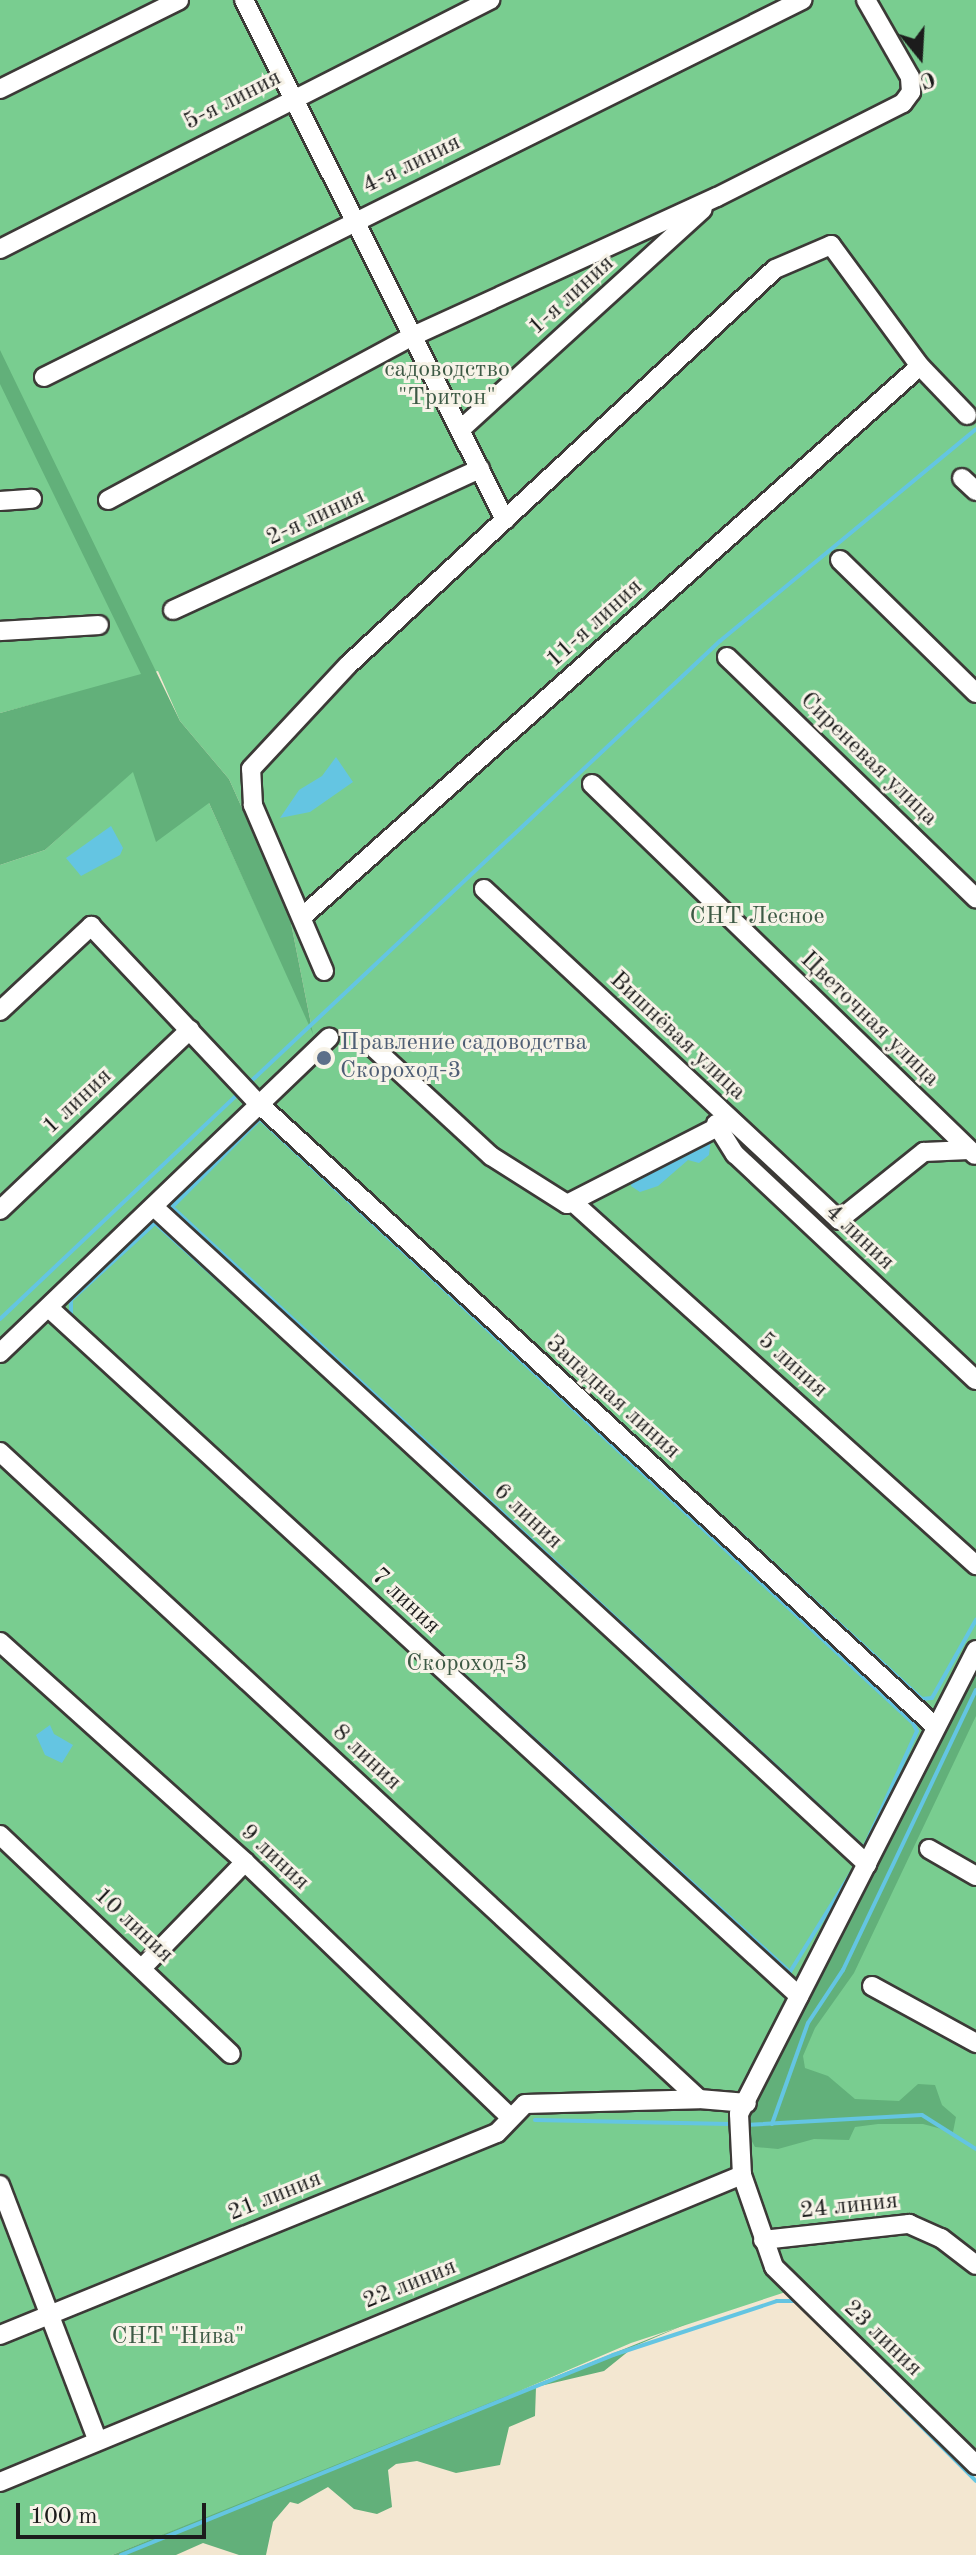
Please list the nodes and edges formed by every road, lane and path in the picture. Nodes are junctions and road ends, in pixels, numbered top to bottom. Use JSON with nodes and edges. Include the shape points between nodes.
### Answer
{"nodes":[{"id":1,"x":179,"y":0,"type":"edge"},
{"id":2,"x":244,"y":0,"type":"edge"},
{"id":3,"x":490,"y":0,"type":"edge"},
{"id":4,"x":802,"y":0,"type":"edge"},
{"id":5,"x":866,"y":0,"type":"edge"},
{"id":6,"x":0,"y":89,"type":"edge"},
{"id":7,"x":293,"y":97,"type":"junction"},
{"id":8,"x":717,"y":197,"type":"junction"},
{"id":9,"x":354,"y":220,"type":"junction"},
{"id":10,"x":0,"y":249,"type":"edge"},
{"id":11,"x":413,"y":336,"type":"junction"},
{"id":12,"x":920,"y":366,"type":"junction"},
{"id":13,"x":44,"y":377,"type":"dead end"},
{"id":14,"x":967,"y":415,"type":"dead end"},
{"id":15,"x":460,"y":430,"type":"junction"},
{"id":16,"x":480,"y":469,"type":"junction"},
{"id":17,"x":32,"y":499,"type":"dead end"},
{"id":18,"x":108,"y":500,"type":"dead end"},
{"id":19,"x":0,"y":501,"type":"edge"},
{"id":20,"x":505,"y":520,"type":"junction"},
{"id":21,"x":840,"y":560,"type":"dead end"},
{"id":22,"x":173,"y":610,"type":"dead end"},
{"id":23,"x":99,"y":625,"type":"dead end"},
{"id":24,"x":0,"y":631,"type":"edge"},
{"id":25,"x":727,"y":657,"type":"dead end"},
{"id":26,"x":976,"y":693,"type":"edge"},
{"id":27,"x":592,"y":784,"type":"dead end"},
{"id":28,"x":484,"y":889,"type":"dead end"},
{"id":29,"x":976,"y":898,"type":"edge"},
{"id":30,"x":302,"y":917,"type":"junction"},
{"id":31,"x":324,"y":971,"type":"dead end"},
{"id":32,"x":0,"y":1011,"type":"edge"},
{"id":33,"x":190,"y":1030,"type":"junction"},
{"id":34,"x":329,"y":1037,"type":"dead end"},
{"id":35,"x":375,"y":1049,"type":"dead end"},
{"id":36,"x":248,"y":1093,"type":"junction"},
{"id":37,"x":724,"y":1122,"type":"junction"},
{"id":38,"x":972,"y":1153,"type":"edge"},
{"id":39,"x":575,"y":1204,"type":"junction"},
{"id":40,"x":154,"y":1207,"type":"junction"},
{"id":41,"x":0,"y":1210,"type":"edge"},
{"id":42,"x":49,"y":1308,"type":"junction"},
{"id":43,"x":0,"y":1353,"type":"edge"},
{"id":44,"x":976,"y":1380,"type":"edge"},
{"id":45,"x":0,"y":1452,"type":"edge"},
{"id":46,"x":976,"y":1565,"type":"edge"},
{"id":47,"x":0,"y":1642,"type":"edge"},
{"id":48,"x":976,"y":1650,"type":"edge"},
{"id":49,"x":936,"y":1727,"type":"junction"},
{"id":50,"x":0,"y":1835,"type":"edge"},
{"id":51,"x":929,"y":1849,"type":"dead end"},
{"id":52,"x":245,"y":1862,"type":"junction"},
{"id":53,"x":867,"y":1864,"type":"junction"},
{"id":54,"x":976,"y":1876,"type":"edge"},
{"id":55,"x":142,"y":1968,"type":"junction"},
{"id":56,"x":872,"y":1986,"type":"dead end"},
{"id":57,"x":799,"y":1996,"type":"junction"},
{"id":58,"x":976,"y":2043,"type":"edge"},
{"id":59,"x":231,"y":2054,"type":"dead end"},
{"id":60,"x":699,"y":2099,"type":"junction"},
{"id":61,"x":747,"y":2103,"type":"junction"},
{"id":62,"x":509,"y":2116,"type":"junction"},
{"id":63,"x":742,"y":2175,"type":"junction"},
{"id":64,"x":0,"y":2185,"type":"edge"},
{"id":65,"x":763,"y":2240,"type":"junction"},
{"id":66,"x":976,"y":2265,"type":"edge"},
{"id":67,"x":51,"y":2314,"type":"junction"},
{"id":68,"x":0,"y":2335,"type":"edge"},
{"id":69,"x":97,"y":2439,"type":"junction"},
{"id":70,"x":976,"y":2465,"type":"edge"},
{"id":71,"x":0,"y":2482,"type":"edge"}],
"edges":[{"from":1,"to":6,"type":"street"},
{"from":2,"to":7,"type":"street"},
{"from":3,"to":7,"type":"street","name":"5-я линия"},
{"from":4,"to":9,"type":"street","name":"4-я линия"},
{"from":5,"to":8,"type":"street","via":[[910,77],[907,99]]},
{"from":7,"to":9,"type":"street"},
{"from":7,"to":10,"type":"street","name":"5-я линия"},
{"from":8,"to":11,"type":"street"},
{"from":8,"to":15,"type":"street","name":"1-я линия"},
{"from":9,"to":11,"type":"street"},
{"from":9,"to":13,"type":"street","name":"4-я линия"},
{"from":11,"to":15,"type":"street"},
{"from":11,"to":18,"type":"street"},
{"from":12,"to":14,"type":"street"},
{"from":12,"to":20,"type":"street","via":[[831,245],[809,250],[775,269]]},
{"from":12,"to":30,"type":"street","name":"11-я линия"},
{"from":15,"to":16,"type":"street"},
{"from":16,"to":20,"type":"street"},
{"from":16,"to":22,"type":"street","name":"2-я линия"},
{"from":17,"to":19,"type":"street"},
{"from":20,"to":30,"type":"street","via":[[348,665],[251,769],[253,805]]},
{"from":21,"to":26,"type":"street"},
{"from":23,"to":24,"type":"street"},
{"from":25,"to":29,"type":"street","name":"Сиреневая улица"},
{"from":27,"to":38,"type":"street","name":"Цветочная улица"},
{"from":28,"to":37,"type":"street","name":"Вишнёвая улица"},
{"from":30,"to":31,"type":"street"},
{"from":32,"to":33,"type":"street","name":"Западная линия","via":[[91,926]]},
{"from":33,"to":36,"type":"street","name":"Западная линия"},
{"from":33,"to":41,"type":"street","name":"1 линия"},
{"from":34,"to":36,"type":"street"},
{"from":35,"to":39,"type":"street","name":"5 линия","via":[[491,1156]]},
{"from":36,"to":40,"type":"street"},
{"from":36,"to":49,"type":"street","name":"Западная линия"},
{"from":37,"to":38,"type":"street","name":"Вишнёвая улица","via":[[839,1220],[924,1152]]},
{"from":37,"to":39,"type":"street"},
{"from":37,"to":44,"type":"street","name":"4 линия","via":[[735,1154]]},
{"from":39,"to":46,"type":"street","name":"5 линия"},
{"from":40,"to":42,"type":"street"},
{"from":40,"to":53,"type":"street","name":"6 линия"},
{"from":42,"to":43,"type":"street"},
{"from":42,"to":57,"type":"street","name":"7 линия"},
{"from":45,"to":60,"type":"street","name":"8 линия"},
{"from":47,"to":52,"type":"street","name":"9 линия"},
{"from":48,"to":49,"type":"street","name":"23 линия"},
{"from":49,"to":53,"type":"street","name":"23 линия"},
{"from":50,"to":55,"type":"street","name":"10 линия"},
{"from":51,"to":54,"type":"street"},
{"from":52,"to":55,"type":"street"},
{"from":52,"to":62,"type":"street","name":"9 линия"},
{"from":53,"to":57,"type":"street","name":"23 линия"},
{"from":55,"to":59,"type":"street","name":"10 линия"},
{"from":56,"to":58,"type":"street"},
{"from":57,"to":61,"type":"street","name":"23 линия"},
{"from":60,"to":61,"type":"street","name":"21 линия"},
{"from":60,"to":62,"type":"street","name":"21 линия","via":[[525,2104]]},
{"from":61,"to":63,"type":"street","name":"23 линия","via":[[739,2114]]},
{"from":62,"to":67,"type":"street","name":"21 линия","via":[[497,2133]]},
{"from":63,"to":65,"type":"street","name":"23 линия"},
{"from":63,"to":69,"type":"street","name":"22 линия"},
{"from":64,"to":67,"type":"street"},
{"from":65,"to":66,"type":"street","name":"24 линия","via":[[909,2224],[941,2238]]},
{"from":65,"to":70,"type":"street","name":"23 линия","via":[[774,2267]]},
{"from":67,"to":68,"type":"street","name":"21 линия"},
{"from":67,"to":69,"type":"street"},
{"from":69,"to":71,"type":"street","name":"22 линия"}]}
